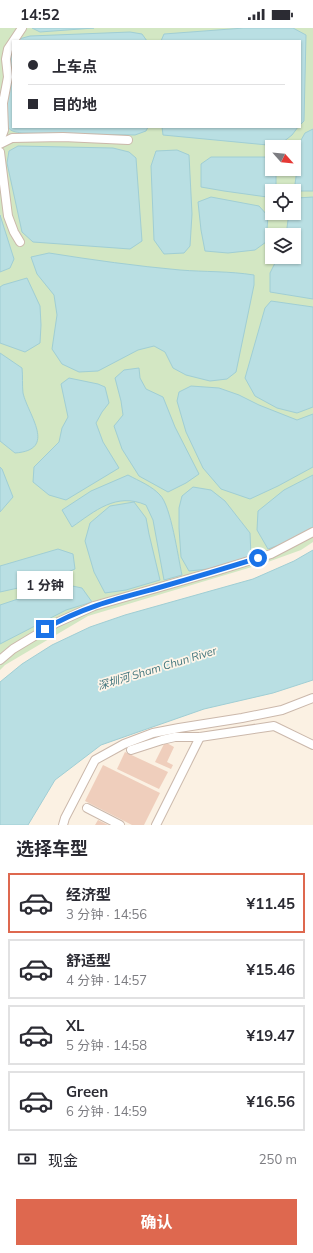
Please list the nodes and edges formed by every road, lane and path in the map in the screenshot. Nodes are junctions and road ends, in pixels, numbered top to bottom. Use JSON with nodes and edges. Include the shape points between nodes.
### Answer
{"nodes":[{"id":1,"x":22,"y":28,"type":"edge"},
{"id":2,"x":14,"y":40,"type":"edge"},
{"id":3,"x":12,"y":43,"type":"edge"},
{"id":4,"x":128,"y":140,"type":"dead end"},
{"id":5,"x":0,"y":143,"type":"edge"},
{"id":6,"x":0,"y":152,"type":"edge"},
{"id":7,"x":20,"y":242,"type":"dead end"},
{"id":8,"x":313,"y":532,"type":"edge"},
{"id":9,"x":0,"y":660,"type":"edge"},
{"id":10,"x":313,"y":698,"type":"edge"},
{"id":11,"x":200,"y":737,"type":"junction"},
{"id":12,"x":313,"y":745,"type":"edge"},
{"id":13,"x":130,"y":750,"type":"dead end"},
{"id":14,"x":87,"y":808,"type":"dead end"},
{"id":15,"x":63,"y":825,"type":"edge"},
{"id":16,"x":120,"y":825,"type":"edge"},
{"id":17,"x":156,"y":825,"type":"edge"}],
"edges":[{"from":1,"to":2,"type":"lane"},
{"from":3,"to":5,"type":"lane","via":[[6,59],[8,77],[3,103],[4,130]]},
{"from":4,"to":5,"type":"lane","via":[[12,138]]},
{"from":6,"to":7,"type":"lane","via":[[8,216]]},
{"from":8,"to":9,"type":"lane","via":[[271,554],[94,606],[56,623],[13,649]]},
{"from":10,"to":15,"type":"lane","via":[[282,710],[153,733],[124,744],[96,760]]},
{"from":11,"to":12,"type":"lane","via":[[274,726]]},
{"from":11,"to":13,"type":"lane","via":[[169,738]]},
{"from":11,"to":17,"type":"lane"},
{"from":14,"to":16,"type":"lane"}]}
